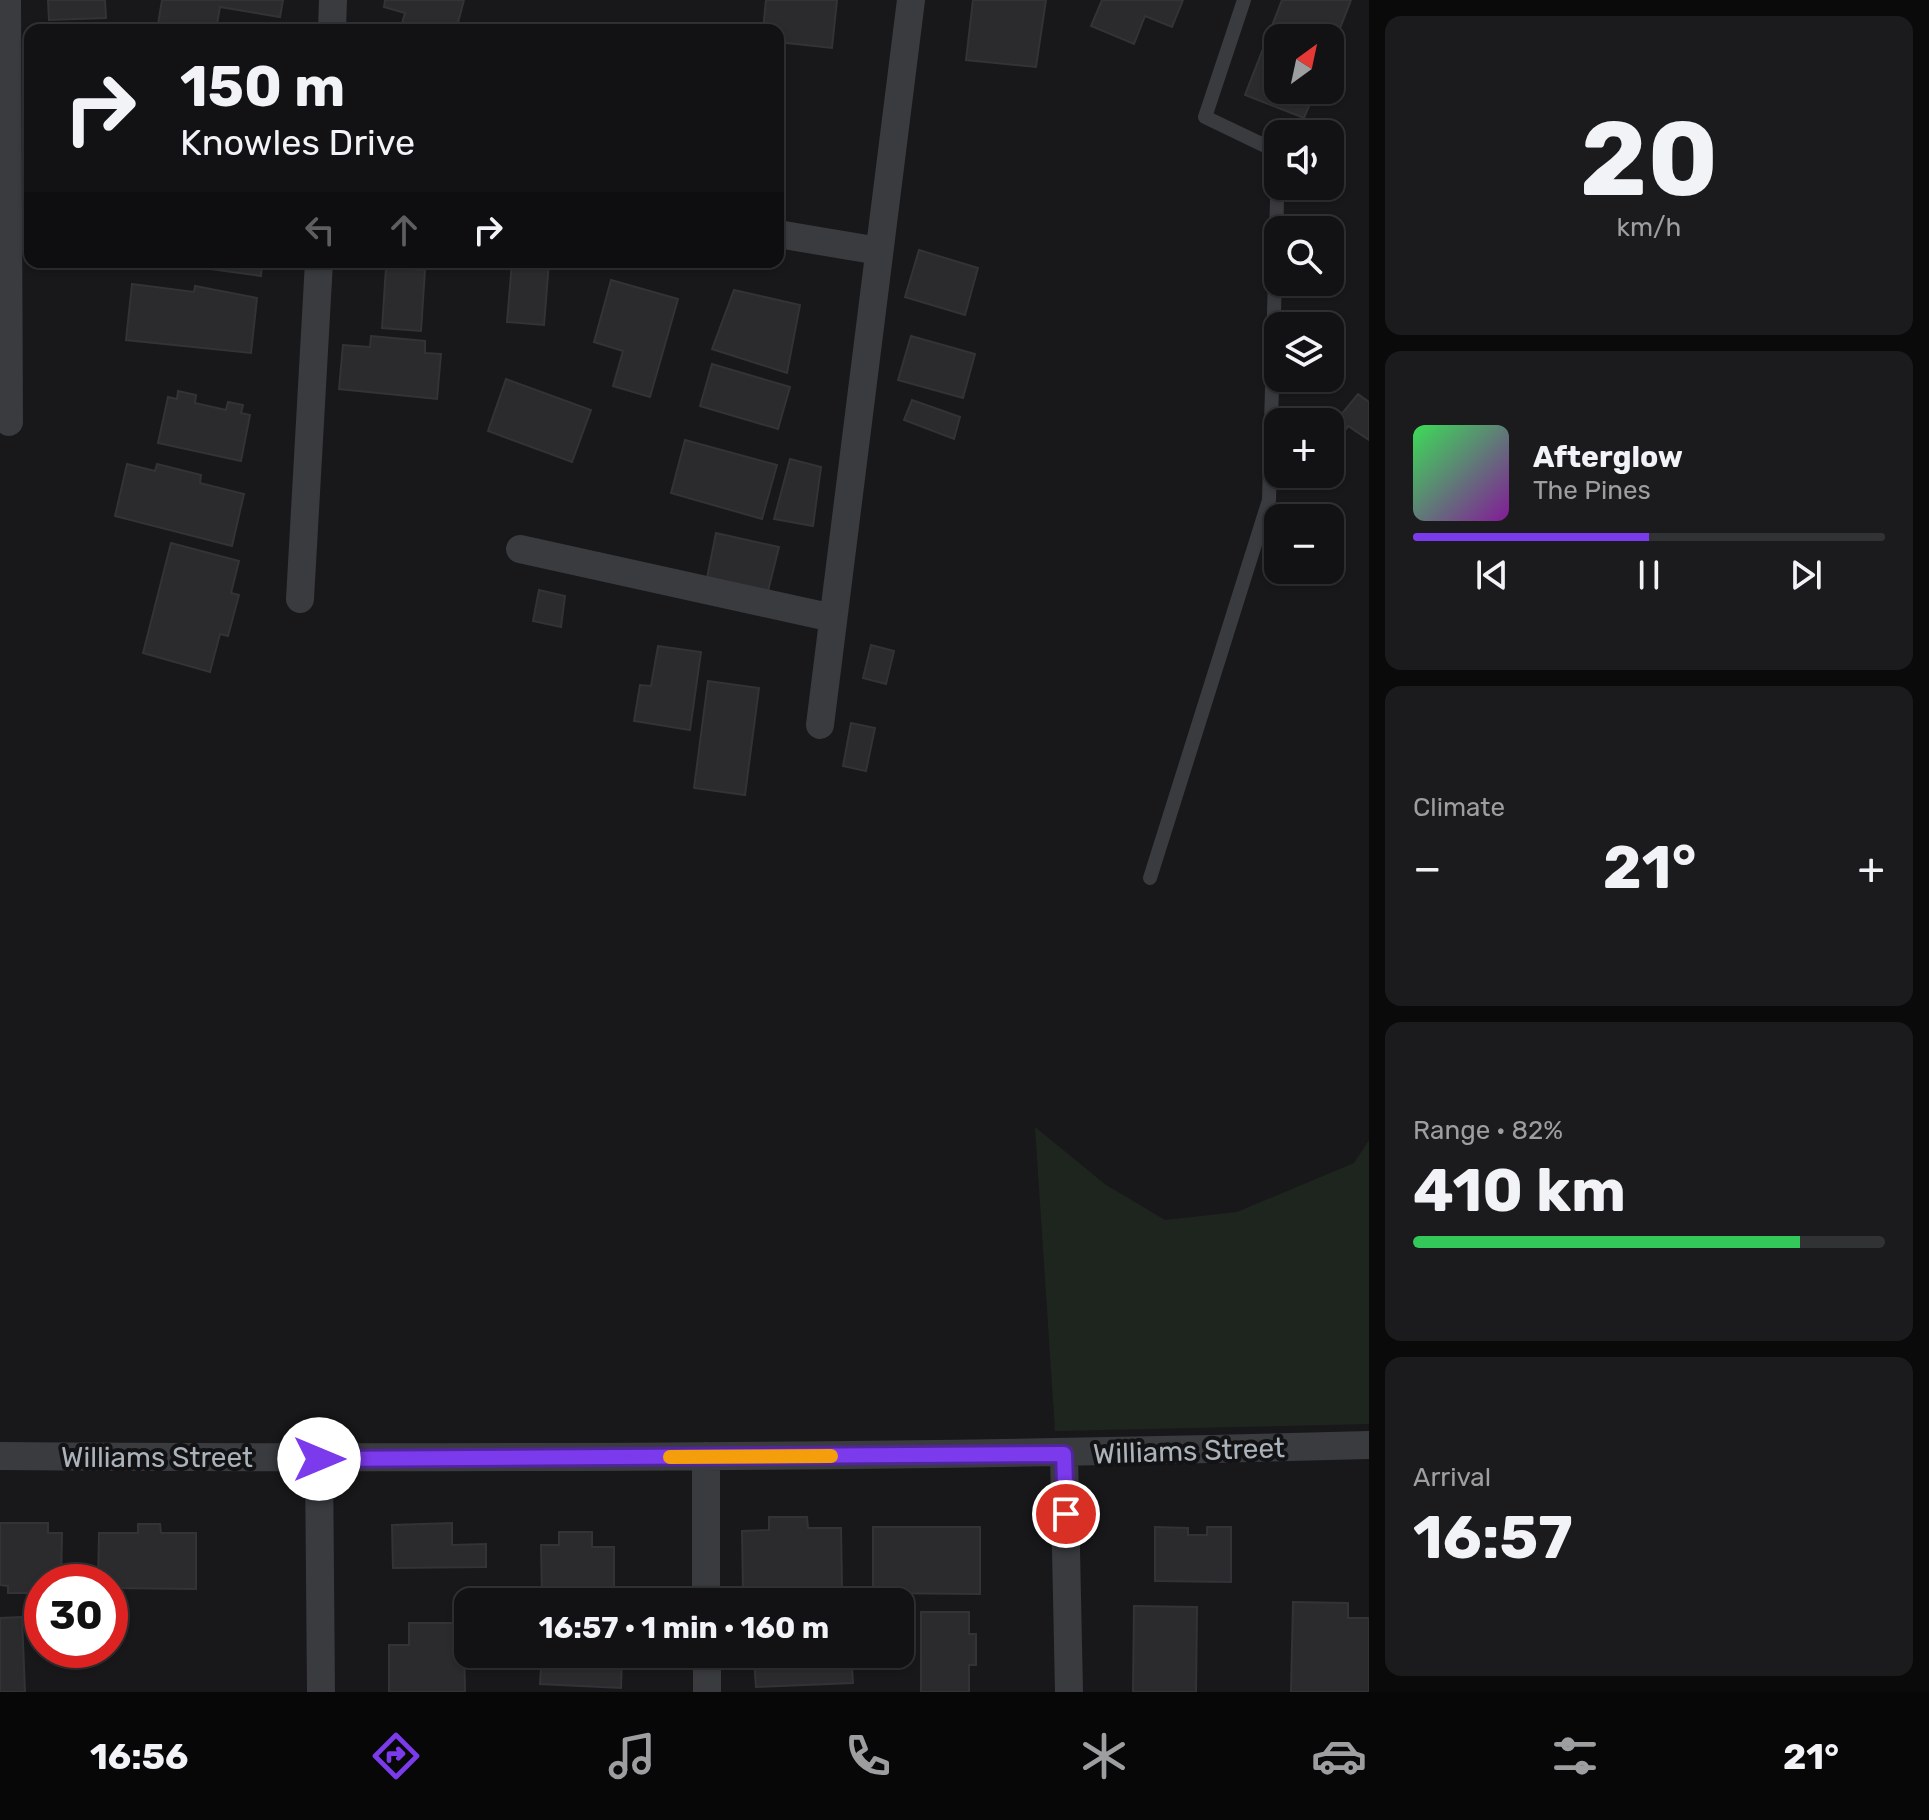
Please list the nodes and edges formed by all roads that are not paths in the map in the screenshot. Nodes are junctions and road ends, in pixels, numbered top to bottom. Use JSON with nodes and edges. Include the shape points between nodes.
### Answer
{"nodes":[{"id":1,"x":7,"y":0,"type":"edge"},
{"id":2,"x":333,"y":0,"type":"edge"},
{"id":3,"x":911,"y":0,"type":"edge"},
{"id":4,"x":1244,"y":0,"type":"edge"},
{"id":5,"x":332,"y":24,"type":"edge"},
{"id":6,"x":1264,"y":145,"type":"edge"},
{"id":7,"x":1277,"y":200,"type":"edge"},
{"id":8,"x":784,"y":235,"type":"edge"},
{"id":9,"x":879,"y":251,"type":"junction"},
{"id":10,"x":319,"y":268,"type":"edge"},
{"id":11,"x":9,"y":422,"type":"dead end"},
{"id":12,"x":520,"y":549,"type":"dead end"},
{"id":13,"x":300,"y":599,"type":"dead end"},
{"id":14,"x":833,"y":618,"type":"junction"},
{"id":15,"x":820,"y":725,"type":"dead end"},
{"id":16,"x":1150,"y":878,"type":"dead end"},
{"id":17,"x":1369,"y":1445,"type":"edge"},
{"id":18,"x":1064,"y":1454,"type":"junction"},
{"id":19,"x":0,"y":1456,"type":"edge"},
{"id":20,"x":706,"y":1456,"type":"junction"},
{"id":21,"x":319,"y":1459,"type":"junction"},
{"id":22,"x":706,"y":1588,"type":"edge"},
{"id":23,"x":707,"y":1668,"type":"edge"},
{"id":24,"x":321,"y":1692,"type":"edge"},
{"id":25,"x":707,"y":1692,"type":"edge"},
{"id":26,"x":1069,"y":1692,"type":"edge"}],
"edges":[{"from":1,"to":11,"type":"street"},
{"from":2,"to":5,"type":"street"},
{"from":3,"to":9,"type":"street"},
{"from":4,"to":6,"type":"lane","via":[[1205,117]]},
{"from":7,"to":16,"type":"lane","via":[[1269,500]]},
{"from":8,"to":9,"type":"street"},
{"from":9,"to":14,"type":"street"},
{"from":10,"to":13,"type":"street"},
{"from":12,"to":14,"type":"street"},
{"from":14,"to":15,"type":"street"},
{"from":17,"to":18,"type":"street","name":"Williams Street"},
{"from":18,"to":20,"type":"street","name":"Williams Street"},
{"from":18,"to":26,"type":"street"},
{"from":19,"to":21,"type":"street","name":"Williams Street"},
{"from":20,"to":21,"type":"street","name":"Williams Street"},
{"from":20,"to":22,"type":"street"},
{"from":21,"to":24,"type":"street"},
{"from":23,"to":25,"type":"street"}]}
